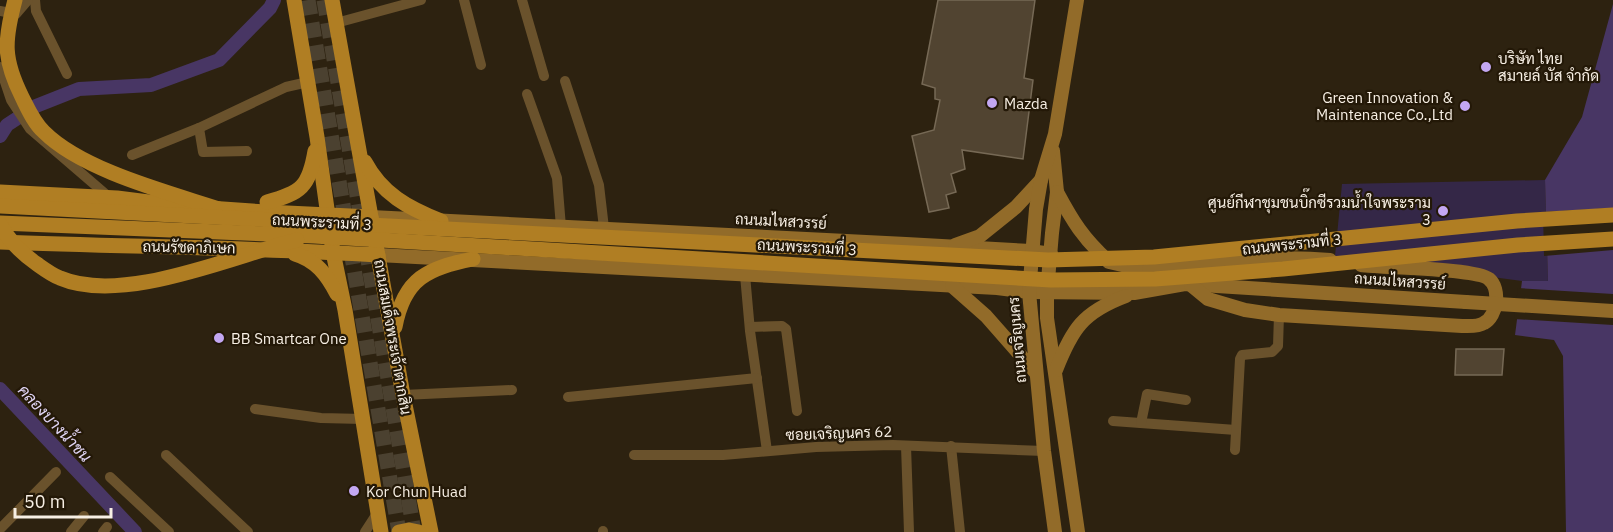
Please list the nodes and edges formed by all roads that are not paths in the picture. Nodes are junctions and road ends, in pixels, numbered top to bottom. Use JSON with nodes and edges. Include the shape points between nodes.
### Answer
{"nodes":[{"id":1,"x":26,"y":0,"type":"edge"},
{"id":2,"x":35,"y":0,"type":"edge"},
{"id":3,"x":294,"y":0,"type":"edge"},
{"id":4,"x":332,"y":0,"type":"edge"},
{"id":5,"x":421,"y":0,"type":"edge"},
{"id":6,"x":464,"y":0,"type":"edge"},
{"id":7,"x":522,"y":0,"type":"edge"},
{"id":8,"x":1077,"y":0,"type":"edge"},
{"id":9,"x":15,"y":7,"type":"edge"},
{"id":10,"x":0,"y":11,"type":"edge"},
{"id":11,"x":336,"y":23,"type":"junction"},
{"id":12,"x":0,"y":39,"type":"edge"},
{"id":13,"x":481,"y":65,"type":"dead end"},
{"id":14,"x":5,"y":67,"type":"edge"},
{"id":15,"x":67,"y":74,"type":"dead end"},
{"id":16,"x":543,"y":76,"type":"dead end"},
{"id":17,"x":565,"y":81,"type":"dead end"},
{"id":18,"x":308,"y":82,"type":"junction"},
{"id":19,"x":527,"y":94,"type":"dead end"},
{"id":20,"x":199,"y":128,"type":"junction"},
{"id":21,"x":317,"y":137,"type":"junction"},
{"id":22,"x":1052,"y":146,"type":"junction"},
{"id":23,"x":358,"y":148,"type":"junction"},
{"id":24,"x":247,"y":151,"type":"dead end"},
{"id":25,"x":132,"y":155,"type":"dead end"},
{"id":26,"x":1041,"y":180,"type":"junction"},
{"id":27,"x":0,"y":192,"type":"edge"},
{"id":28,"x":1058,"y":192,"type":"junction"},
{"id":29,"x":113,"y":198,"type":"junction"},
{"id":30,"x":267,"y":202,"type":"junction"},
{"id":31,"x":0,"y":206,"type":"edge"},
{"id":32,"x":180,"y":206,"type":"junction"},
{"id":33,"x":303,"y":213,"type":"junction"},
{"id":34,"x":328,"y":215,"type":"junction"},
{"id":35,"x":1613,"y":215,"type":"edge"},
{"id":36,"x":371,"y":217,"type":"junction"},
{"id":37,"x":248,"y":218,"type":"junction"},
{"id":38,"x":441,"y":220,"type":"junction"},
{"id":39,"x":0,"y":224,"type":"edge"},
{"id":40,"x":561,"y":227,"type":"junction"},
{"id":41,"x":604,"y":228,"type":"junction"},
{"id":42,"x":314,"y":236,"type":"junction"},
{"id":43,"x":1613,"y":239,"type":"edge"},
{"id":44,"x":0,"y":242,"type":"edge"},
{"id":45,"x":181,"y":247,"type":"junction"},
{"id":46,"x":950,"y":247,"type":"junction"},
{"id":47,"x":282,"y":250,"type":"junction"},
{"id":48,"x":1031,"y":251,"type":"junction"},
{"id":49,"x":333,"y":252,"type":"junction"},
{"id":50,"x":1050,"y":254,"type":"junction"},
{"id":51,"x":378,"y":255,"type":"junction"},
{"id":52,"x":473,"y":259,"type":"junction"},
{"id":53,"x":1108,"y":261,"type":"junction"},
{"id":54,"x":1144,"y":270,"type":"junction"},
{"id":55,"x":746,"y":274,"type":"junction"},
{"id":56,"x":1188,"y":284,"type":"junction"},
{"id":57,"x":952,"y":286,"type":"junction"},
{"id":58,"x":1029,"y":292,"type":"junction"},
{"id":59,"x":1047,"y":292,"type":"junction"},
{"id":60,"x":1134,"y":293,"type":"junction"},
{"id":61,"x":345,"y":310,"type":"junction"},
{"id":62,"x":1613,"y":310,"type":"edge"},
{"id":63,"x":1279,"y":315,"type":"junction"},
{"id":64,"x":750,"y":327,"type":"junction"},
{"id":65,"x":393,"y":335,"type":"junction"},
{"id":66,"x":1056,"y":372,"type":"junction"},
{"id":67,"x":1036,"y":374,"type":"junction"},
{"id":68,"x":757,"y":378,"type":"junction"},
{"id":69,"x":512,"y":390,"type":"dead end"},
{"id":70,"x":403,"y":395,"type":"junction"},
{"id":71,"x":568,"y":397,"type":"dead end"},
{"id":72,"x":1186,"y":400,"type":"dead end"},
{"id":73,"x":255,"y":409,"type":"dead end"},
{"id":74,"x":797,"y":411,"type":"dead end"},
{"id":75,"x":363,"y":419,"type":"junction"},
{"id":76,"x":1113,"y":421,"type":"dead end"},
{"id":77,"x":1141,"y":423,"type":"junction"},
{"id":78,"x":1236,"y":430,"type":"junction"},
{"id":79,"x":906,"y":446,"type":"junction"},
{"id":80,"x":951,"y":446,"type":"junction"},
{"id":81,"x":1235,"y":450,"type":"dead end"},
{"id":82,"x":766,"y":451,"type":"junction"},
{"id":83,"x":1044,"y":451,"type":"junction"},
{"id":84,"x":166,"y":455,"type":"dead end"},
{"id":85,"x":634,"y":455,"type":"dead end"},
{"id":86,"x":56,"y":472,"type":"dead end"},
{"id":87,"x":110,"y":477,"type":"dead end"},
{"id":88,"x":378,"y":512,"type":"junction"},
{"id":89,"x":84,"y":516,"type":"dead end"},
{"id":90,"x":0,"y":529,"type":"edge"},
{"id":91,"x":71,"y":532,"type":"edge"},
{"id":92,"x":169,"y":532,"type":"edge"},
{"id":93,"x":248,"y":532,"type":"edge"},
{"id":94,"x":365,"y":532,"type":"edge"},
{"id":95,"x":381,"y":532,"type":"edge"},
{"id":96,"x":399,"y":532,"type":"edge"},
{"id":97,"x":419,"y":532,"type":"edge"},
{"id":98,"x":431,"y":532,"type":"edge"},
{"id":99,"x":909,"y":532,"type":"edge"},
{"id":100,"x":960,"y":532,"type":"edge"},
{"id":101,"x":1055,"y":532,"type":"edge"},
{"id":102,"x":1078,"y":532,"type":"edge"}],
"edges":[{"from":1,"to":9,"type":"street"},
{"from":1,"to":14,"type":"main road"},
{"from":2,"to":15,"type":"street","via":[[36,11]]},
{"from":3,"to":18,"type":"main road"},
{"from":4,"to":11,"type":"main road","name":"ถนนสมเด็จพระเจ้าตากสิน"},
{"from":5,"to":11,"type":"street"},
{"from":6,"to":13,"type":"street"},
{"from":7,"to":16,"type":"street"},
{"from":8,"to":22,"type":"main road","name":"ถนนเจริญนคร"},
{"from":9,"to":10,"type":"street"},
{"from":9,"to":12,"type":"street"},
{"from":9,"to":14,"type":"main road","bridge":true,"via":[[7,30]]},
{"from":11,"to":23,"type":"main road","name":"ถนนสมเด็จพระเจ้าตากสิน"},
{"from":14,"to":29,"type":"street","via":[[11,100],[30,129]]},
{"from":14,"to":37,"type":"main road","bridge":true,"via":[[43,132],[69,152],[113,173]]},
{"from":17,"to":41,"type":"street","via":[[599,185]]},
{"from":18,"to":20,"type":"street","via":[[286,87]]},
{"from":18,"to":21,"type":"main road"},
{"from":19,"to":40,"type":"street","via":[[557,178]]},
{"from":20,"to":24,"type":"street","via":[[203,152]]},
{"from":20,"to":25,"type":"street"},
{"from":21,"to":30,"type":"main road","via":[[312,170],[303,186]]},
{"from":21,"to":34,"type":"main road"},
{"from":22,"to":26,"type":"main road","name":"ถนนเจริญนคร"},
{"from":22,"to":28,"type":"main road","name":"ถนนเจริญนคร"},
{"from":23,"to":36,"type":"main road","name":"ถนนสมเด็จพระเจ้าตากสิน"},
{"from":23,"to":38,"type":"main road","via":[[376,179],[395,199]]},
{"from":26,"to":46,"type":"main road","via":[[980,236]]},
{"from":26,"to":48,"type":"main road","name":"ถนนเจริญนคร"},
{"from":27,"to":29,"type":"main road"},
{"from":28,"to":50,"type":"main road","name":"ถนนเจริญนคร"},
{"from":28,"to":53,"type":"main road","via":[[1087,242]]},
{"from":29,"to":30,"type":"main road","via":[[168,195]]},
{"from":29,"to":32,"type":"main road"},
{"from":30,"to":33,"type":"main road"},
{"from":31,"to":37,"type":"main road","name":"ถนนพระรามที่ 3","bridge":true},
{"from":32,"to":33,"type":"main road"},
{"from":32,"to":45,"type":"main road","via":[[193,219],[194,230]]},
{"from":33,"to":34,"type":"main road"},
{"from":34,"to":36,"type":"main road"},
{"from":34,"to":49,"type":"main road"},
{"from":35,"to":37,"type":"main road","name":"ถนนพระรามที่ 3","bridge":true,"via":[[1154,257],[1048,260]]},
{"from":36,"to":38,"type":"main road","name":"ถนนมไหสวรรย์"},
{"from":36,"to":51,"type":"main road","name":"ถนนสมเด็จพระเจ้าตากสิน"},
{"from":38,"to":40,"type":"main road","name":"ถนนมไหสวรรย์"},
{"from":39,"to":42,"type":"main road","name":"ถนนพระรามที่ 3","bridge":true},
{"from":39,"to":42,"type":"main road","bridge":true,"via":[[21,252],[60,278],[108,286],[163,279]]},
{"from":40,"to":41,"type":"main road","name":"ถนนมไหสวรรย์"},
{"from":41,"to":46,"type":"main road","name":"ถนนมไหสวรรย์"},
{"from":42,"to":43,"type":"main road","name":"ถนนพระรามที่ 3","bridge":true,"via":[[1051,280],[1155,279]]},
{"from":44,"to":45,"type":"main road","name":"ถนนรัชดาภิเษก"},
{"from":45,"to":47,"type":"main road","name":"ถนนรัชดาภิเษก"},
{"from":46,"to":48,"type":"main road","name":"ถนนมไหสวรรย์"},
{"from":47,"to":49,"type":"main road","name":"ถนนรัชดาภิเษก"},
{"from":47,"to":61,"type":"main road","via":[[303,256],[318,266]]},
{"from":48,"to":50,"type":"main road","name":"ถนนมไหสวรรย์"},
{"from":48,"to":58,"type":"main road","name":"ถนนเจริญนคร"},
{"from":49,"to":51,"type":"main road","name":"ถนนรัชดาภิเษก"},
{"from":49,"to":61,"type":"main road"},
{"from":50,"to":53,"type":"main road","name":"ถนนมไหสวรรย์"},
{"from":50,"to":59,"type":"main road","name":"ถนนเจริญนคร"},
{"from":51,"to":52,"type":"main road","name":"ถนนมไหสวรรย์"},
{"from":51,"to":65,"type":"main road","name":"ถนนสมเด็จพระเจ้าตากสิน"},
{"from":52,"to":55,"type":"main road","name":"ถนนมไหสวรรย์"},
{"from":52,"to":65,"type":"main road","via":[[425,273],[413,284],[398,311]]},
{"from":53,"to":54,"type":"main road","name":"ถนนมไหสวรรย์"},
{"from":54,"to":56,"type":"main road","name":"ถนนมไหสวรรย์"},
{"from":54,"to":63,"type":"main road","via":[[1238,259],[1300,257],[1390,268],[1454,270],[1485,276],[1497,290],[1493,315],[1480,326]]},
{"from":55,"to":57,"type":"main road","name":"ถนนมไหสวรรย์"},
{"from":55,"to":64,"type":"street"},
{"from":56,"to":60,"type":"main road","name":"ถนนมไหสวรรย์"},
{"from":56,"to":62,"type":"main road","name":"ถนนมไหสวรรย์","bridge":true},
{"from":56,"to":63,"type":"main road","via":[[1222,304]]},
{"from":57,"to":58,"type":"main road","name":"ถนนมไหสวรรย์"},
{"from":57,"to":67,"type":"main road","via":[[986,316]]},
{"from":58,"to":59,"type":"main road","name":"ถนนมไหสวรรย์"},
{"from":58,"to":67,"type":"main road","name":"ถนนเจริญนคร"},
{"from":59,"to":60,"type":"main road","name":"ถนนมไหสวรรย์"},
{"from":59,"to":66,"type":"main road","name":"ถนนเจริญนคร"},
{"from":60,"to":66,"type":"main road","via":[[1110,302],[1078,325]]},
{"from":61,"to":75,"type":"main road"},
{"from":63,"to":78,"type":"street","via":[[1276,349],[1242,355],[1240,359]]},
{"from":64,"to":68,"type":"street"},
{"from":64,"to":74,"type":"street","via":[[786,329]]},
{"from":65,"to":70,"type":"main road","name":"ถนนสมเด็จพระเจ้าตากสิน"},
{"from":66,"to":102,"type":"main road","name":"ถนนเจริญนคร"},
{"from":67,"to":83,"type":"main road","name":"ถนนเจริญนคร"},
{"from":68,"to":71,"type":"street"},
{"from":68,"to":82,"type":"street"},
{"from":69,"to":70,"type":"street"},
{"from":70,"to":98,"type":"main road","name":"ถนนสมเด็จพระเจ้าตากสิน"},
{"from":72,"to":77,"type":"street","via":[[1147,394]]},
{"from":73,"to":75,"type":"street"},
{"from":75,"to":88,"type":"main road"},
{"from":76,"to":77,"type":"street"},
{"from":77,"to":78,"type":"street"},
{"from":78,"to":81,"type":"street"},
{"from":79,"to":80,"type":"street","name":"ซอยเจริญนคร 62"},
{"from":79,"to":82,"type":"street","name":"ซอยเจริญนคร 62"},
{"from":79,"to":99,"type":"street"},
{"from":80,"to":83,"type":"street","name":"ซอยเจริญนคร 62"},
{"from":80,"to":100,"type":"street"},
{"from":82,"to":85,"type":"street","name":"ซอยเจริญนคร 62"},
{"from":83,"to":101,"type":"main road","name":"ถนนเจริญนคร"},
{"from":84,"to":93,"type":"street"},
{"from":86,"to":90,"type":"street"},
{"from":87,"to":92,"type":"street"},
{"from":88,"to":94,"type":"street"},
{"from":88,"to":95,"type":"main road"},
{"from":89,"to":91,"type":"street"},
{"from":96,"to":97,"type":"main road"}]}
